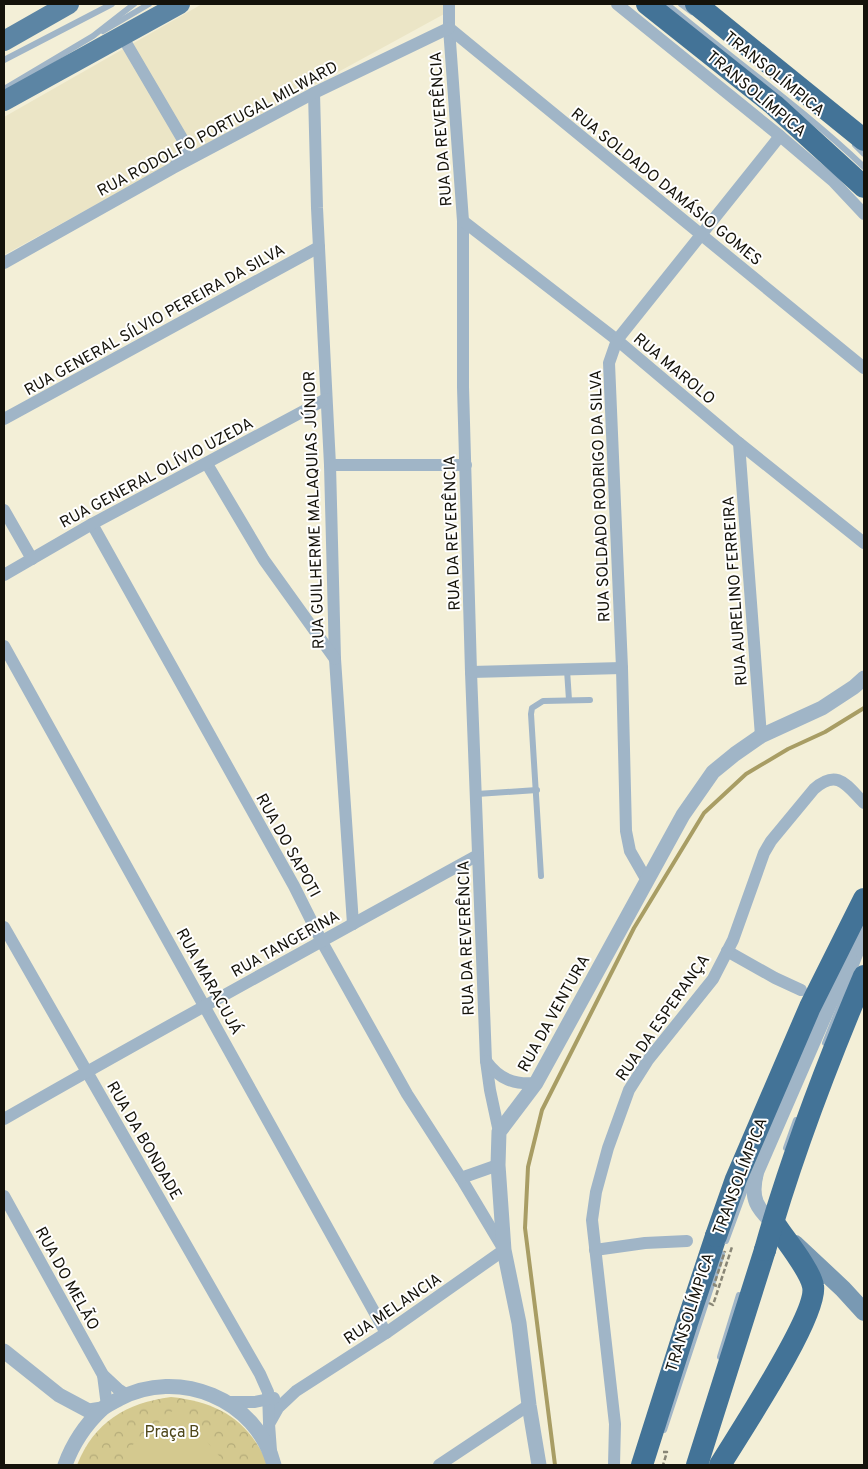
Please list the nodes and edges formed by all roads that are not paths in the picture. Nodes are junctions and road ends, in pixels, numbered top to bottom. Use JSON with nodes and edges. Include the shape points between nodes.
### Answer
{"nodes":[{"id":1,"x":69,"y":4,"type":"edge"},
{"id":2,"x":112,"y":4,"type":"edge"},
{"id":3,"x":134,"y":4,"type":"edge"},
{"id":4,"x":148,"y":4,"type":"edge"},
{"id":5,"x":178,"y":4,"type":"edge"},
{"id":6,"x":449,"y":4,"type":"edge"},
{"id":7,"x":617,"y":4,"type":"edge"},
{"id":8,"x":647,"y":4,"type":"edge"},
{"id":9,"x":667,"y":4,"type":"edge"},
{"id":10,"x":681,"y":4,"type":"edge"},
{"id":11,"x":696,"y":10,"type":"edge"},
{"id":12,"x":449,"y":28,"type":"junction"},
{"id":13,"x":93,"y":36,"type":"junction"},
{"id":14,"x":122,"y":36,"type":"junction"},
{"id":15,"x":4,"y":40,"type":"edge"},
{"id":16,"x":4,"y":60,"type":"edge"},
{"id":17,"x":4,"y":88,"type":"edge"},
{"id":18,"x":314,"y":94,"type":"junction"},
{"id":19,"x":4,"y":101,"type":"edge"},
{"id":20,"x":780,"y":136,"type":"junction"},
{"id":21,"x":857,"y":140,"type":"edge"},
{"id":22,"x":864,"y":154,"type":"edge"},
{"id":23,"x":864,"y":167,"type":"edge"},
{"id":24,"x":173,"y":168,"type":"junction"},
{"id":25,"x":864,"y":187,"type":"edge"},
{"id":26,"x":864,"y":214,"type":"edge"},
{"id":27,"x":463,"y":221,"type":"junction"},
{"id":28,"x":701,"y":235,"type":"junction"},
{"id":29,"x":319,"y":247,"type":"junction"},
{"id":30,"x":4,"y":263,"type":"edge"},
{"id":31,"x":617,"y":340,"type":"junction"},
{"id":32,"x":864,"y":368,"type":"edge"},
{"id":33,"x":326,"y":399,"type":"junction"},
{"id":34,"x":4,"y":419,"type":"edge"},
{"id":35,"x":739,"y":443,"type":"junction"},
{"id":36,"x":207,"y":464,"type":"junction"},
{"id":37,"x":330,"y":465,"type":"junction"},
{"id":38,"x":466,"y":465,"type":"junction"},
{"id":39,"x":4,"y":510,"type":"edge"},
{"id":40,"x":92,"y":524,"type":"junction"},
{"id":41,"x":864,"y":543,"type":"edge"},
{"id":42,"x":32,"y":559,"type":"junction"},
{"id":43,"x":4,"y":576,"type":"edge"},
{"id":44,"x":4,"y":646,"type":"edge"},
{"id":45,"x":335,"y":659,"type":"junction"},
{"id":46,"x":622,"y":668,"type":"junction"},
{"id":47,"x":567,"y":670,"type":"junction"},
{"id":48,"x":472,"y":672,"type":"junction"},
{"id":49,"x":864,"y":678,"type":"edge"},
{"id":50,"x":568,"y":700,"type":"junction"},
{"id":51,"x":590,"y":700,"type":"dead end"},
{"id":52,"x":761,"y":736,"type":"junction"},
{"id":53,"x":536,"y":790,"type":"junction"},
{"id":54,"x":477,"y":794,"type":"junction"},
{"id":55,"x":864,"y":803,"type":"edge"},
{"id":56,"x":478,"y":855,"type":"junction"},
{"id":57,"x":541,"y":876,"type":"dead end"},
{"id":58,"x":646,"y":879,"type":"junction"},
{"id":59,"x":864,"y":899,"type":"edge"},
{"id":60,"x":864,"y":923,"type":"edge"},
{"id":61,"x":353,"y":924,"type":"junction"},
{"id":62,"x":4,"y":927,"type":"edge"},
{"id":63,"x":864,"y":932,"type":"edge"},
{"id":64,"x":322,"y":942,"type":"junction"},
{"id":65,"x":864,"y":945,"type":"edge"},
{"id":66,"x":728,"y":951,"type":"junction"},
{"id":67,"x":864,"y":976,"type":"edge"},
{"id":68,"x":801,"y":990,"type":"dead end"},
{"id":69,"x":205,"y":1004,"type":"junction"},
{"id":70,"x":822,"y":1051,"type":"dead end"},
{"id":71,"x":800,"y":1054,"type":"dead end"},
{"id":72,"x":486,"y":1061,"type":"junction"},
{"id":73,"x":86,"y":1071,"type":"junction"},
{"id":74,"x":536,"y":1083,"type":"junction"},
{"id":75,"x":782,"y":1096,"type":"dead end"},
{"id":76,"x":800,"y":1109,"type":"dead end"},
{"id":77,"x":4,"y":1119,"type":"edge"},
{"id":78,"x":499,"y":1132,"type":"junction"},
{"id":79,"x":784,"y":1152,"type":"dead end"},
{"id":80,"x":498,"y":1165,"type":"junction"},
{"id":81,"x":461,"y":1178,"type":"junction"},
{"id":82,"x":4,"y":1196,"type":"edge"},
{"id":83,"x":769,"y":1220,"type":"junction"},
{"id":84,"x":721,"y":1239,"type":"junction"},
{"id":85,"x":687,"y":1241,"type":"dead end"},
{"id":86,"x":504,"y":1250,"type":"junction"},
{"id":87,"x":595,"y":1250,"type":"junction"},
{"id":88,"x":742,"y":1288,"type":"dead end"},
{"id":89,"x":864,"y":1312,"type":"edge"},
{"id":90,"x":386,"y":1333,"type":"junction"},
{"id":91,"x":4,"y":1351,"type":"edge"},
{"id":92,"x":717,"y":1366,"type":"dead end"},
{"id":93,"x":258,"y":1370,"type":"junction"},
{"id":94,"x":104,"y":1375,"type":"junction"},
{"id":95,"x":296,"y":1391,"type":"junction"},
{"id":96,"x":59,"y":1395,"type":"junction"},
{"id":97,"x":127,"y":1395,"type":"junction"},
{"id":98,"x":268,"y":1399,"type":"junction"},
{"id":99,"x":227,"y":1402,"type":"junction"},
{"id":100,"x":254,"y":1402,"type":"junction"},
{"id":101,"x":529,"y":1405,"type":"junction"},
{"id":102,"x":104,"y":1408,"type":"junction"},
{"id":103,"x":269,"y":1424,"type":"junction"},
{"id":104,"x":78,"y":1435,"type":"junction"},
{"id":105,"x":662,"y":1437,"type":"dead end"},
{"id":106,"x":274,"y":1464,"type":"edge"},
{"id":107,"x":65,"y":1465,"type":"edge"},
{"id":108,"x":439,"y":1465,"type":"edge"},
{"id":109,"x":539,"y":1465,"type":"edge"},
{"id":110,"x":614,"y":1465,"type":"edge"},
{"id":111,"x":642,"y":1465,"type":"edge"},
{"id":112,"x":697,"y":1465,"type":"edge"},
{"id":113,"x":720,"y":1465,"type":"edge"}],
"edges":[{"from":1,"to":15,"type":"main road"},
{"from":2,"to":16,"type":"lane"},
{"from":3,"to":13,"type":"lane"},
{"from":4,"to":13,"type":"lane"},
{"from":5,"to":14,"type":"main road"},
{"from":6,"to":12,"type":"street","name":"RUA DA REVERÊNCIA"},
{"from":7,"to":20,"type":"street"},
{"from":8,"to":25,"type":"highway","name":"TRANSOLÍMPICA","via":[[774,105]]},
{"from":9,"to":23,"type":"lane","name":"TRANSOLÍMPICA","via":[[837,141]]},
{"from":10,"to":11,"type":"lane"},
{"from":11,"to":21,"type":"highway","name":"TRANSOLÍMPICA"},
{"from":12,"to":18,"type":"street","name":"RUA RODOLFO PORTUGAL MILWARD"},
{"from":12,"to":27,"type":"street","name":"RUA DA REVERÊNCIA"},
{"from":12,"to":28,"type":"street","name":"RUA SOLDADO DAMÁSIO GOMES"},
{"from":13,"to":17,"type":"lane"},
{"from":14,"to":19,"type":"main road"},
{"from":14,"to":24,"type":"street","via":[[183,140],[185,153]]},
{"from":18,"to":24,"type":"street","name":"RUA RODOLFO PORTUGAL MILWARD"},
{"from":18,"to":29,"type":"street","name":"RUA GUILHERME MALAQUIAS JÚNIOR"},
{"from":20,"to":26,"type":"street","via":[[833,181]]},
{"from":20,"to":28,"type":"street","name":"RUA SOLDADO RODRIGO DA SILVA"},
{"from":21,"to":22,"type":"lane"},
{"from":24,"to":30,"type":"street","name":"RUA RODOLFO PORTUGAL MILWARD"},
{"from":27,"to":31,"type":"street","name":"RUA MAROLO"},
{"from":27,"to":38,"type":"street","name":"RUA DA REVERÊNCIA"},
{"from":28,"to":31,"type":"street","name":"RUA SOLDADO RODRIGO DA SILVA"},
{"from":28,"to":32,"type":"street","name":"RUA SOLDADO DAMÁSIO GOMES"},
{"from":29,"to":33,"type":"street","name":"RUA GUILHERME MALAQUIAS JÚNIOR"},
{"from":29,"to":34,"type":"street","name":"RUA GENERAL SÍLVIO PEREIRA DA SILVA"},
{"from":31,"to":35,"type":"street","name":"RUA MAROLO"},
{"from":31,"to":46,"type":"street","name":"RUA SOLDADO RODRIGO DA SILVA","via":[[609,363]]},
{"from":33,"to":36,"type":"street","name":"RUA GENERAL OLÍVIO UZEDA"},
{"from":33,"to":37,"type":"street","name":"RUA GUILHERME MALAQUIAS JÚNIOR"},
{"from":35,"to":41,"type":"street","name":"RUA MAROLO"},
{"from":35,"to":52,"type":"street","name":"RUA AURELINO FERREIRA"},
{"from":36,"to":40,"type":"street","name":"RUA GENERAL OLÍVIO UZEDA"},
{"from":36,"to":45,"type":"street","via":[[264,560]]},
{"from":37,"to":38,"type":"street"},
{"from":37,"to":45,"type":"street","name":"RUA GUILHERME MALAQUIAS JÚNIOR"},
{"from":38,"to":48,"type":"street","name":"RUA DA REVERÊNCIA"},
{"from":39,"to":42,"type":"street"},
{"from":40,"to":42,"type":"street","name":"RUA GENERAL OLÍVIO UZEDA"},
{"from":40,"to":64,"type":"street","name":"RUA DO SAPOTI"},
{"from":42,"to":43,"type":"street","name":"RUA GENERAL OLÍVIO UZEDA"},
{"from":44,"to":69,"type":"street","name":"RUA MARACUJÁ"},
{"from":45,"to":61,"type":"street","name":"RUA GUILHERME MALAQUIAS JÚNIOR"},
{"from":46,"to":47,"type":"street"},
{"from":46,"to":58,"type":"street","name":"RUA SOLDADO RODRIGO DA SILVA","via":[[626,831],[630,851]]},
{"from":47,"to":48,"type":"street"},
{"from":47,"to":50,"type":"lane"},
{"from":48,"to":54,"type":"street","name":"RUA DA REVERÊNCIA"},
{"from":49,"to":52,"type":"street","name":"RUA DA VENTURA","via":[[822,708]]},
{"from":50,"to":51,"type":"lane"},
{"from":50,"to":53,"type":"lane","via":[[544,701],[532,708]]},
{"from":52,"to":58,"type":"street","name":"RUA DA VENTURA","via":[[713,772],[683,815]]},
{"from":53,"to":54,"type":"lane"},
{"from":53,"to":57,"type":"lane"},
{"from":54,"to":56,"type":"street","name":"RUA DA REVERÊNCIA"},
{"from":55,"to":66,"type":"street","name":"RUA DA ESPERANÇA","via":[[836,779],[821,783],[814,789],[764,853]]},
{"from":56,"to":61,"type":"street","name":"RUA TANGERINA"},
{"from":56,"to":72,"type":"street","name":"RUA DA REVERÊNCIA"},
{"from":58,"to":74,"type":"street","name":"RUA DA VENTURA"},
{"from":59,"to":84,"type":"highway","name":"TRANSOLÍMPICA","bridge":true,"via":[[806,1016],[736,1179]]},
{"from":60,"to":71,"type":"lane"},
{"from":61,"to":64,"type":"street","name":"RUA TANGERINA"},
{"from":62,"to":73,"type":"street","name":"RUA DA BONDADE"},
{"from":63,"to":83,"type":"street","via":[[757,1171],[753,1187],[755,1201]]},
{"from":64,"to":69,"type":"street","name":"RUA TANGERINA"},
{"from":64,"to":81,"type":"street","name":"RUA DO SAPOTI","via":[[407,1094]]},
{"from":65,"to":70,"type":"lane","bridge":true},
{"from":66,"to":68,"type":"street"},
{"from":66,"to":87,"type":"street","name":"RUA DA ESPERANÇA","via":[[706,987],[648,1060],[629,1090],[596,1192],[592,1220]]},
{"from":67,"to":112,"type":"highway","bridge":true,"via":[[802,1134]]},
{"from":69,"to":73,"type":"street","name":"RUA TANGERINA"},
{"from":69,"to":90,"type":"street","name":"RUA MARACUJÁ"},
{"from":72,"to":74,"type":"street","via":[[507,1080]]},
{"from":72,"to":78,"type":"street","name":"RUA DA REVERÊNCIA"},
{"from":73,"to":77,"type":"street","name":"RUA TANGERINA"},
{"from":73,"to":93,"type":"street","name":"RUA DA BONDADE"},
{"from":74,"to":78,"type":"street","name":"RUA DA VENTURA"},
{"from":75,"to":84,"type":"lane","name":"TRANSOLÍMPICA","bridge":true},
{"from":76,"to":79,"type":"lane","name":"TRANSOLÍMPICA","bridge":true},
{"from":78,"to":80,"type":"street"},
{"from":80,"to":81,"type":"street"},
{"from":80,"to":86,"type":"street"},
{"from":81,"to":86,"type":"street","name":"RUA DO SAPOTI"},
{"from":82,"to":94,"type":"street","name":"RUA DO MELÃO"},
{"from":83,"to":89,"type":"main road"},
{"from":83,"to":113,"type":"highway","via":[[798,1257],[813,1284],[813,1300],[794,1341]]},
{"from":84,"to":105,"type":"lane","name":"TRANSOLÍMPICA"},
{"from":84,"to":111,"type":"highway","name":"TRANSOLÍMPICA","via":[[687,1323]]},
{"from":85,"to":87,"type":"street","via":[[628,1244]]},
{"from":86,"to":90,"type":"street","name":"RUA MELANCIA"},
{"from":86,"to":101,"type":"street","via":[[519,1324]]},
{"from":87,"to":110,"type":"street","name":"RUA DA ESPERANÇA","via":[[615,1424]]},
{"from":88,"to":92,"type":"lane"},
{"from":90,"to":95,"type":"street","name":"RUA MELANCIA"},
{"from":91,"to":96,"type":"street"},
{"from":93,"to":98,"type":"street","name":"RUA DA BONDADE","via":[[266,1384]]},
{"from":93,"to":100,"type":"street"},
{"from":94,"to":97,"type":"street","name":"RUA DO MELÃO"},
{"from":94,"to":102,"type":"street","name":"RUA DO MELÃO"},
{"from":95,"to":98,"type":"street","name":"RUA MELANCIA"},
{"from":95,"to":103,"type":"street","name":"RUA MELANCIA","via":[[278,1408]]},
{"from":96,"to":102,"type":"street","via":[[89,1411]]},
{"from":96,"to":104,"type":"street","via":[[76,1420]]},
{"from":97,"to":99,"type":"street","via":[[161,1386],[178,1386],[212,1394]]},
{"from":97,"to":102,"type":"street"},
{"from":98,"to":100,"type":"street","name":"RUA MELANCIA"},
{"from":98,"to":103,"type":"street","name":"RUA DA BONDADE"},
{"from":99,"to":100,"type":"street","name":"RUA MELANCIA"},
{"from":99,"to":106,"type":"street","via":[[251,1422]]},
{"from":101,"to":108,"type":"street"},
{"from":101,"to":109,"type":"street"},
{"from":102,"to":104,"type":"street"},
{"from":103,"to":106,"type":"street"},
{"from":104,"to":107,"type":"street"}]}
